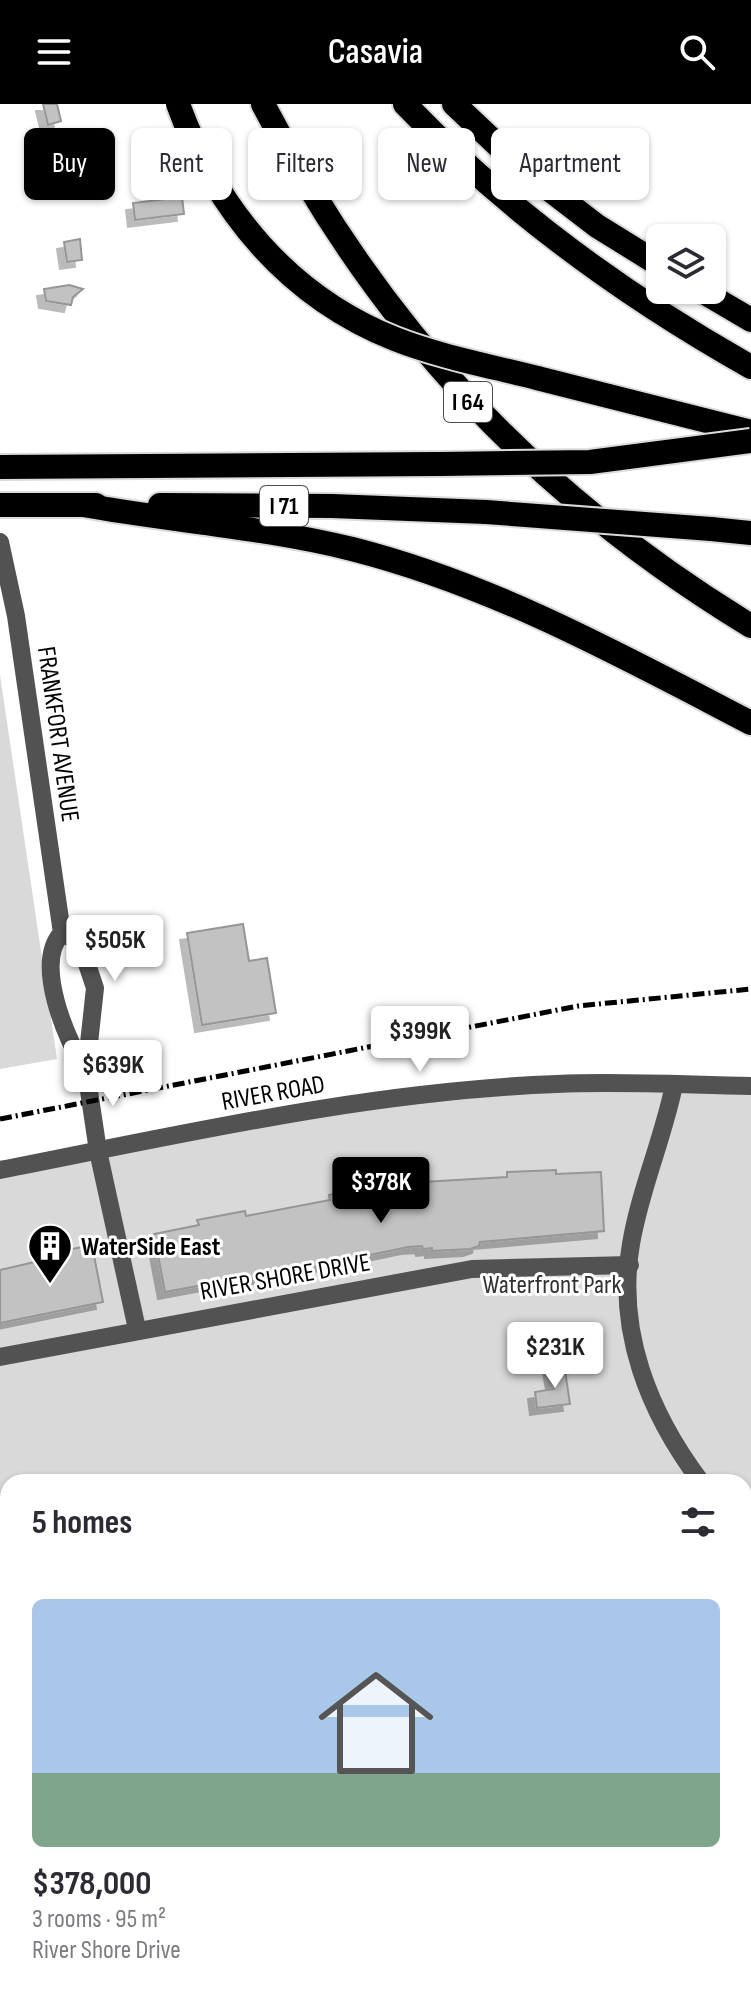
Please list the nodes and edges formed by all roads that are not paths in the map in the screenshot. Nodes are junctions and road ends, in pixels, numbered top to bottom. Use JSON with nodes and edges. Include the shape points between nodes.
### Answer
{"nodes":[{"id":1,"x":178,"y":104,"type":"edge"},
{"id":2,"x":263,"y":104,"type":"edge"},
{"id":3,"x":405,"y":104,"type":"edge"},
{"id":4,"x":454,"y":104,"type":"edge"},
{"id":5,"x":475,"y":104,"type":"edge"},
{"id":6,"x":631,"y":246,"type":"junction"},
{"id":7,"x":646,"y":256,"type":"edge"},
{"id":8,"x":724,"y":304,"type":"edge"},
{"id":9,"x":751,"y":320,"type":"edge"},
{"id":10,"x":751,"y":367,"type":"edge"},
{"id":11,"x":751,"y":432,"type":"edge"},
{"id":12,"x":751,"y":441,"type":"edge"},
{"id":13,"x":0,"y":467,"type":"edge"},
{"id":14,"x":0,"y":505,"type":"edge"},
{"id":15,"x":83,"y":505,"type":"junction"},
{"id":16,"x":751,"y":533,"type":"edge"},
{"id":17,"x":0,"y":542,"type":"edge"},
{"id":18,"x":751,"y":626,"type":"edge"},
{"id":19,"x":751,"y":723,"type":"edge"},
{"id":20,"x":62,"y":933,"type":"junction"},
{"id":21,"x":86,"y":1071,"type":"junction"},
{"id":22,"x":674,"y":1085,"type":"junction"},
{"id":23,"x":751,"y":1086,"type":"edge"},
{"id":24,"x":98,"y":1151,"type":"junction"},
{"id":25,"x":0,"y":1170,"type":"edge"},
{"id":26,"x":630,"y":1265,"type":"junction"},
{"id":27,"x":137,"y":1329,"type":"junction"},
{"id":28,"x":0,"y":1357,"type":"edge"},
{"id":29,"x":695,"y":1474,"type":"edge"}],
"edges":[{"from":1,"to":11,"type":"highway","bridge":true,"via":[[227,206],[266,253],[345,315],[398,340]]},
{"from":2,"to":18,"type":"highway","number":"I 64","via":[[299,173],[363,273],[454,387],[560,491]]},
{"from":3,"to":10,"type":"highway","via":[[483,178],[578,256]]},
{"from":4,"to":6,"type":"highway","via":[[524,170]]},
{"from":5,"to":6,"type":"highway","via":[[614,222]]},
{"from":6,"to":7,"type":"highway"},
{"from":8,"to":9,"type":"highway"},
{"from":12,"to":13,"type":"highway","number":"I 71","bridge":true,"via":[[604,461]]},
{"from":14,"to":15,"type":"highway","number":"I 71"},
{"from":15,"to":16,"type":"highway","number":"I 71","bridge":true,"via":[[486,512]]},
{"from":15,"to":19,"type":"highway","via":[[304,539],[448,579],[540,616]]},
{"from":17,"to":20,"type":"street","name":"FRANKFORT AVENUE","via":[[16,616]]},
{"from":20,"to":21,"type":"street","name":"FRANKFORT AVENUE","via":[[52,950],[53,982],[66,1034]]},
{"from":20,"to":21,"type":"street","name":"FRANKFORT AVENUE","via":[[80,943],[95,988]]},
{"from":21,"to":24,"type":"street","name":"FRANKFORT AVENUE"},
{"from":22,"to":23,"type":"street","name":"RIVER ROAD"},
{"from":22,"to":24,"type":"street","name":"RIVER ROAD","via":[[558,1084],[428,1095],[326,1107]]},
{"from":22,"to":26,"type":"street","via":[[630,1244]]},
{"from":24,"to":25,"type":"street","name":"RIVER ROAD"},
{"from":24,"to":27,"type":"street","name":"FRANKFORT AVENUE"},
{"from":26,"to":27,"type":"street","name":"RIVER SHORE DRIVE","via":[[472,1269]]},
{"from":26,"to":29,"type":"street","via":[[627,1311],[637,1365],[679,1453]]},
{"from":27,"to":28,"type":"street","name":"RIVER SHORE DRIVE"}]}
